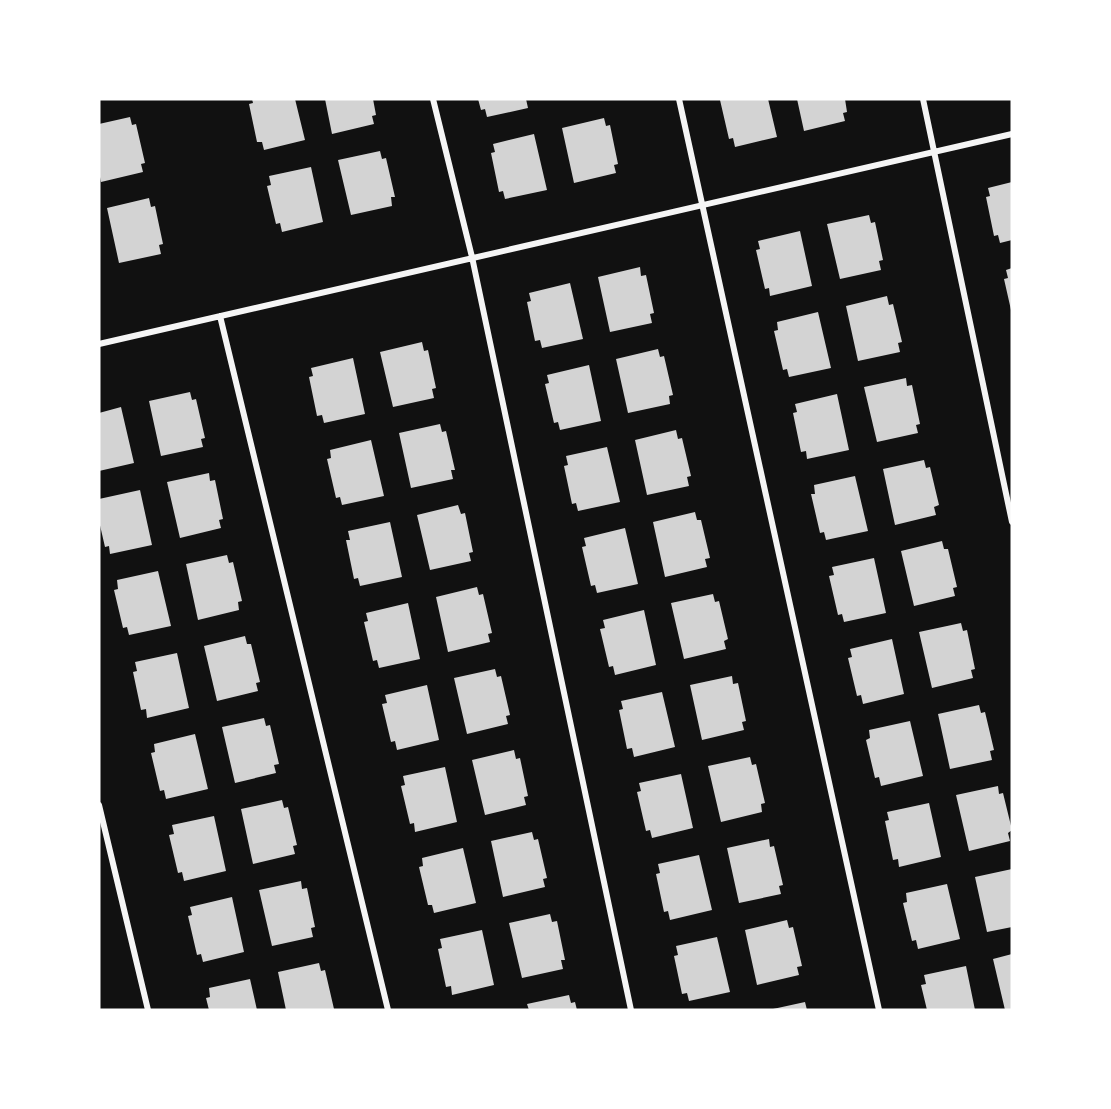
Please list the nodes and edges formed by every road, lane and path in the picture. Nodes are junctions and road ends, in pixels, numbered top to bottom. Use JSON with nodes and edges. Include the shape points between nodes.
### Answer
{"nodes":[{"id":1,"x":433,"y":99,"type":"edge"},
{"id":2,"x":679,"y":99,"type":"edge"},
{"id":3,"x":923,"y":99,"type":"edge"},
{"id":4,"x":1012,"y":134,"type":"edge"},
{"id":5,"x":935,"y":152,"type":"junction"},
{"id":6,"x":702,"y":205,"type":"junction"},
{"id":7,"x":472,"y":257,"type":"junction"},
{"id":8,"x":220,"y":316,"type":"junction"},
{"id":9,"x":99,"y":344,"type":"edge"},
{"id":10,"x":1012,"y":522,"type":"edge"},
{"id":11,"x":99,"y":805,"type":"edge"},
{"id":12,"x":148,"y":1010,"type":"edge"},
{"id":13,"x":388,"y":1010,"type":"edge"},
{"id":14,"x":631,"y":1010,"type":"edge"},
{"id":15,"x":879,"y":1010,"type":"edge"}],
"edges":[{"from":1,"to":7,"type":"street"},
{"from":2,"to":6,"type":"street"},
{"from":3,"to":5,"type":"street"},
{"from":4,"to":5,"type":"street"},
{"from":5,"to":6,"type":"street"},
{"from":5,"to":10,"type":"street"},
{"from":6,"to":7,"type":"street"},
{"from":6,"to":15,"type":"street"},
{"from":7,"to":8,"type":"street"},
{"from":7,"to":14,"type":"street"},
{"from":8,"to":9,"type":"street"},
{"from":8,"to":13,"type":"street"},
{"from":11,"to":12,"type":"street"}]}
